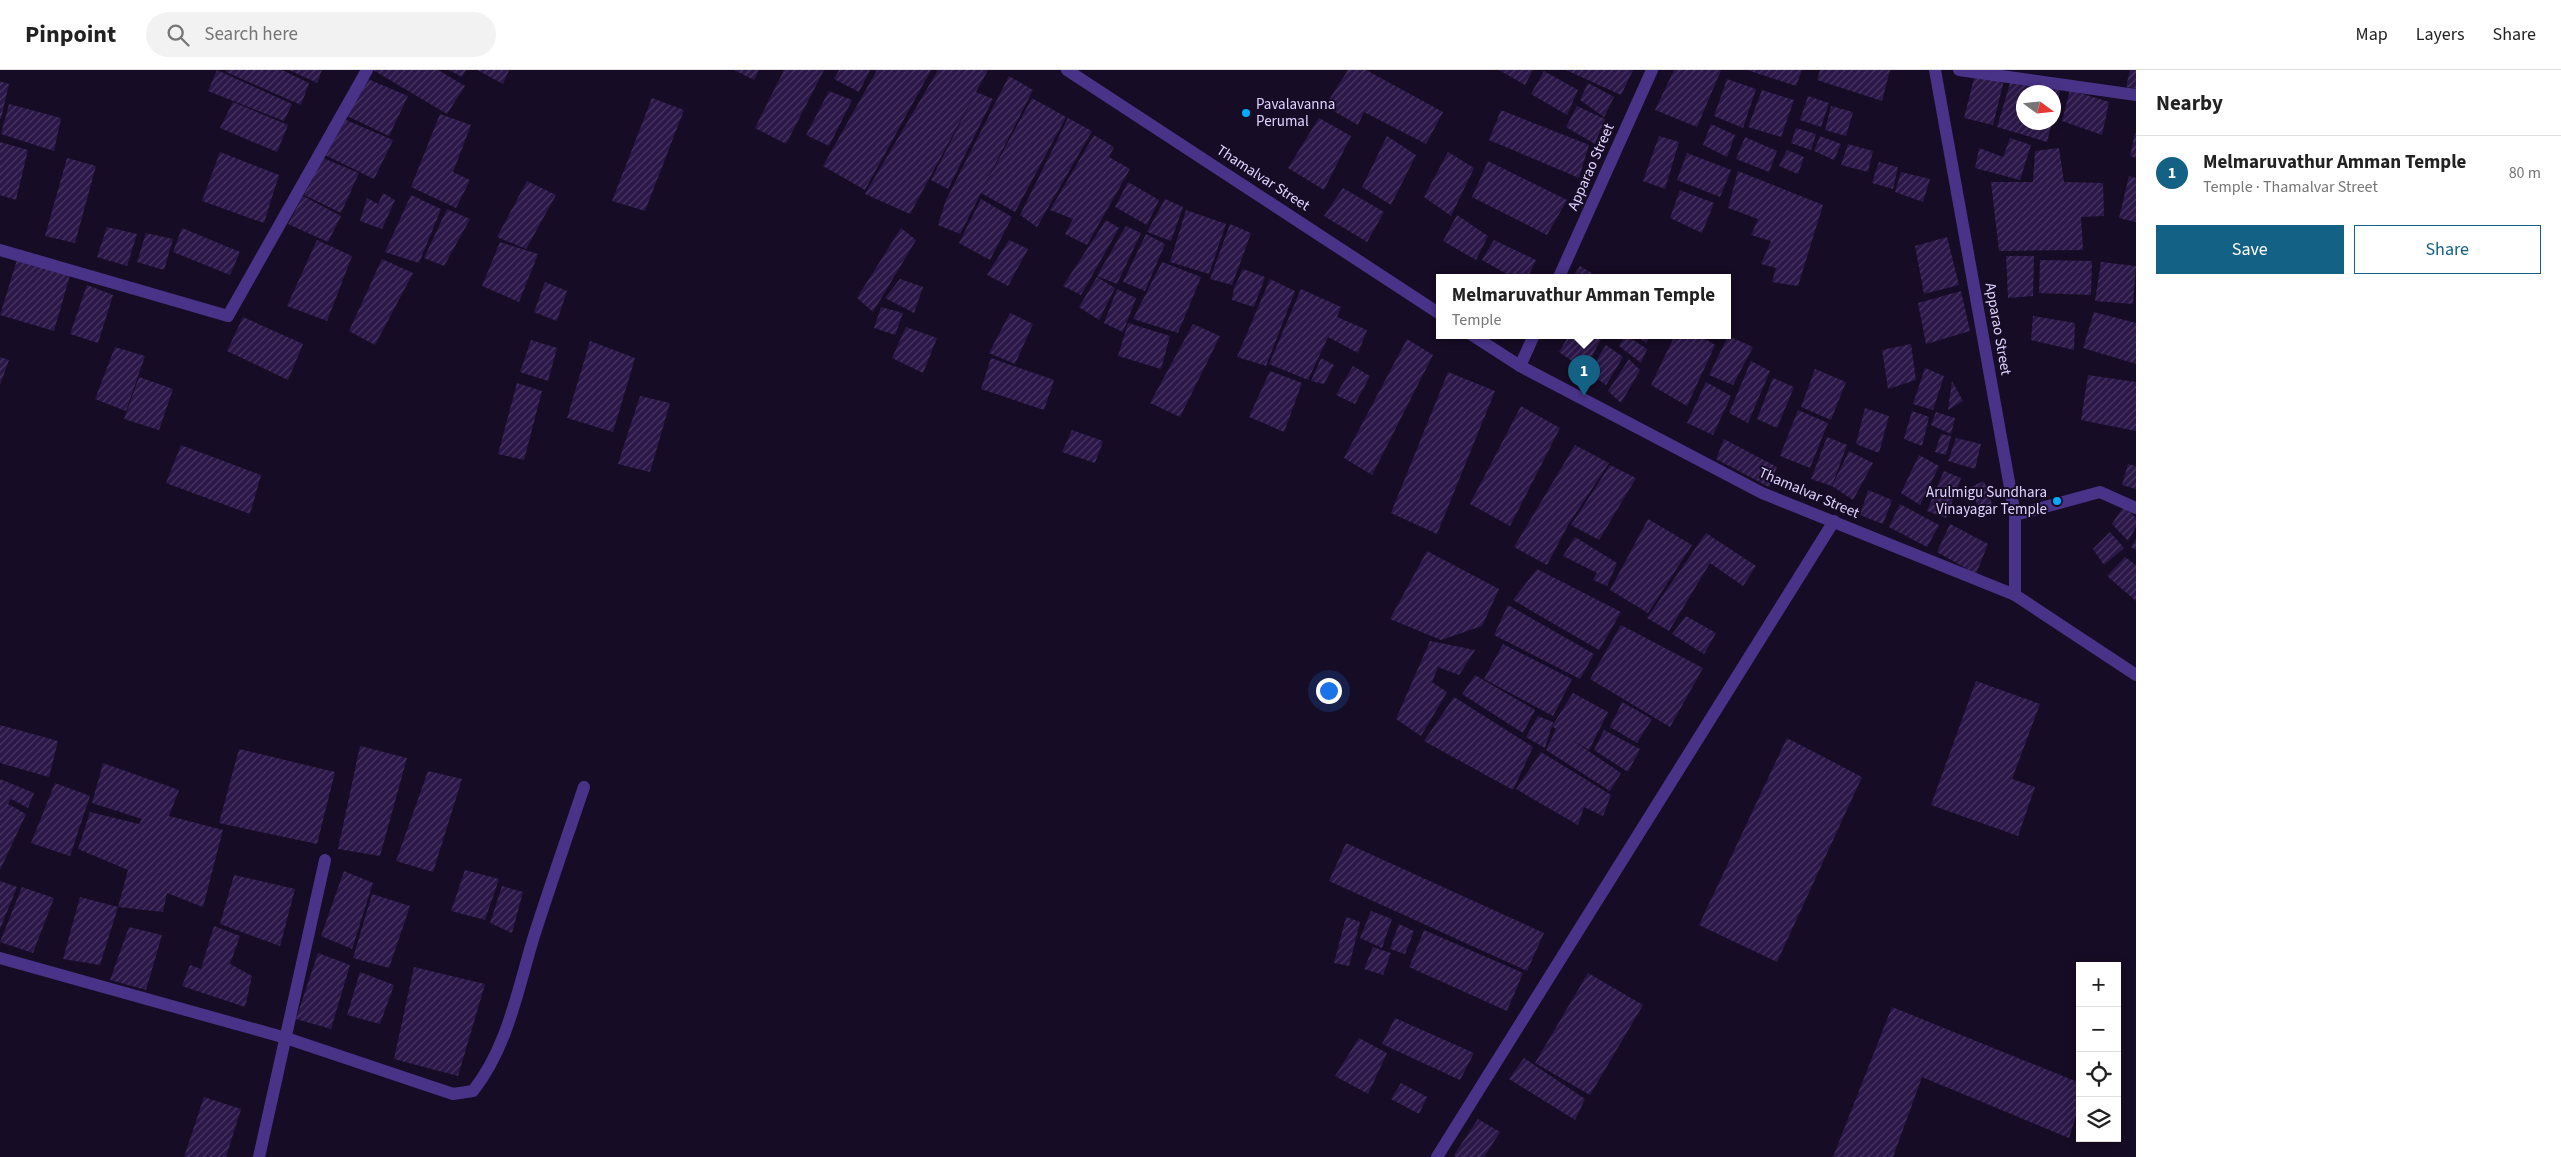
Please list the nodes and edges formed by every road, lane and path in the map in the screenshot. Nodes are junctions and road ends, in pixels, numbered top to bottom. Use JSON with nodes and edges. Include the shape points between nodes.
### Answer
{"nodes":[{"id":1,"x":367,"y":70,"type":"edge"},
{"id":2,"x":1067,"y":70,"type":"edge"},
{"id":3,"x":1652,"y":70,"type":"edge"},
{"id":4,"x":1936,"y":70,"type":"edge"},
{"id":5,"x":1959,"y":70,"type":"edge"},
{"id":6,"x":2136,"y":96,"type":"edge"},
{"id":7,"x":0,"y":250,"type":"edge"},
{"id":8,"x":1560,"y":274,"type":"edge"},
{"id":9,"x":1436,"y":311,"type":"edge"},
{"id":10,"x":1478,"y":339,"type":"edge"},
{"id":11,"x":1532,"y":339,"type":"edge"},
{"id":12,"x":1520,"y":366,"type":"junction"},
{"id":13,"x":2136,"y":508,"type":"edge"},
{"id":14,"x":2015,"y":515,"type":"junction"},
{"id":15,"x":1834,"y":521,"type":"junction"},
{"id":16,"x":2015,"y":595,"type":"junction"},
{"id":17,"x":2136,"y":675,"type":"edge"},
{"id":18,"x":584,"y":788,"type":"dead end"},
{"id":19,"x":325,"y":860,"type":"dead end"},
{"id":20,"x":0,"y":958,"type":"edge"},
{"id":21,"x":286,"y":1038,"type":"junction"},
{"id":22,"x":259,"y":1157,"type":"edge"},
{"id":23,"x":1438,"y":1157,"type":"edge"}],
"edges":[{"from":1,"to":7,"type":"street","via":[[228,316]]},
{"from":2,"to":9,"type":"street","name":"Thamalvar Street"},
{"from":3,"to":8,"type":"street","name":"Apparao Street"},
{"from":4,"to":14,"type":"street","name":"Apparao Street"},
{"from":5,"to":6,"type":"street"},
{"from":10,"to":12,"type":"street","name":"Thamalvar Street"},
{"from":11,"to":12,"type":"street"},
{"from":12,"to":15,"type":"street","name":"Thamalvar Street","via":[[1762,493]]},
{"from":13,"to":14,"type":"street","via":[[2100,492]]},
{"from":14,"to":16,"type":"street","name":"Apparao Street"},
{"from":15,"to":16,"type":"street","name":"Thamalvar Street"},
{"from":15,"to":23,"type":"street"},
{"from":16,"to":17,"type":"street","name":"Thamalvar Street"},
{"from":18,"to":21,"type":"street","via":[[534,934],[503,1040],[485,1076],[473,1091],[454,1094]]},
{"from":19,"to":21,"type":"street"},
{"from":20,"to":21,"type":"street"},
{"from":21,"to":22,"type":"street"}]}
